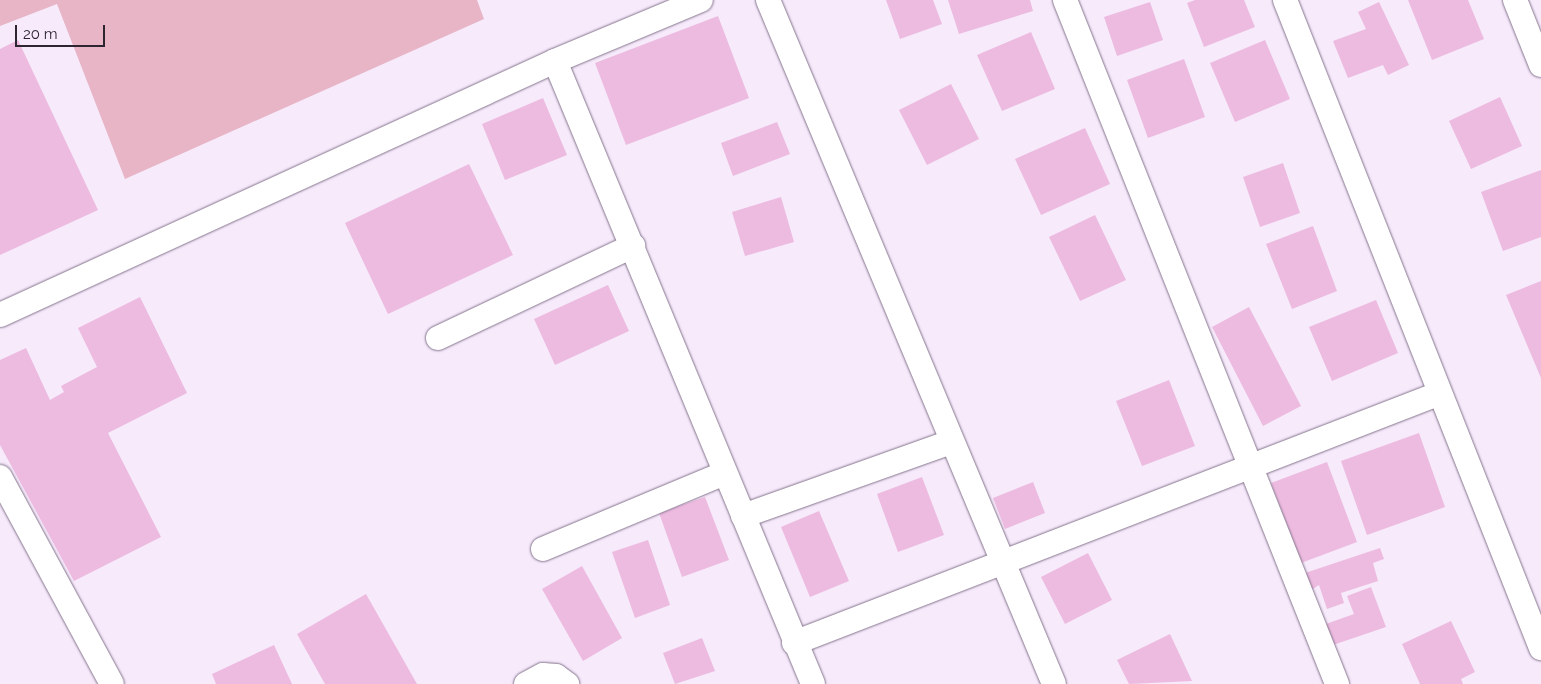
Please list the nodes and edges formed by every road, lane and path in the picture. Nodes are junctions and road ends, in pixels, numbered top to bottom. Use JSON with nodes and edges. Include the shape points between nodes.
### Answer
{"nodes":[{"id":1,"x":701,"y":0,"type":"edge"},
{"id":2,"x":768,"y":0,"type":"edge"},
{"id":3,"x":1065,"y":0,"type":"edge"},
{"id":4,"x":1285,"y":0,"type":"edge"},
{"id":5,"x":1515,"y":0,"type":"edge"},
{"id":6,"x":556,"y":61,"type":"junction"},
{"id":7,"x":1541,"y":65,"type":"edge"},
{"id":8,"x":633,"y":246,"type":"junction"},
{"id":9,"x":0,"y":315,"type":"edge"},
{"id":10,"x":438,"y":338,"type":"dead end"},
{"id":11,"x":1438,"y":394,"type":"junction"},
{"id":12,"x":951,"y":442,"type":"junction"},
{"id":13,"x":1252,"y":466,"type":"junction"},
{"id":14,"x":725,"y":473,"type":"junction"},
{"id":15,"x":0,"y":477,"type":"edge"},
{"id":16,"x":743,"y":516,"type":"junction"},
{"id":17,"x":543,"y":549,"type":"dead end"},
{"id":18,"x":1001,"y":563,"type":"junction"},
{"id":19,"x":794,"y":643,"type":"junction"},
{"id":20,"x":1541,"y":648,"type":"edge"},
{"id":21,"x":112,"y":684,"type":"edge"},
{"id":22,"x":526,"y":684,"type":"edge"},
{"id":23,"x":567,"y":684,"type":"edge"},
{"id":24,"x":813,"y":684,"type":"edge"},
{"id":25,"x":1054,"y":684,"type":"edge"},
{"id":26,"x":1337,"y":684,"type":"edge"}],
"edges":[{"from":1,"to":6,"type":"street"},
{"from":2,"to":12,"type":"street"},
{"from":3,"to":13,"type":"street"},
{"from":4,"to":11,"type":"street"},
{"from":5,"to":7,"type":"street"},
{"from":6,"to":8,"type":"street"},
{"from":6,"to":9,"type":"street"},
{"from":8,"to":10,"type":"street"},
{"from":8,"to":14,"type":"street"},
{"from":11,"to":13,"type":"street"},
{"from":11,"to":20,"type":"street"},
{"from":12,"to":16,"type":"street"},
{"from":12,"to":18,"type":"street"},
{"from":13,"to":18,"type":"street"},
{"from":13,"to":26,"type":"street"},
{"from":14,"to":16,"type":"street"},
{"from":14,"to":17,"type":"street"},
{"from":15,"to":21,"type":"street"},
{"from":16,"to":19,"type":"street"},
{"from":18,"to":19,"type":"street"},
{"from":18,"to":25,"type":"street"},
{"from":19,"to":24,"type":"street"},
{"from":22,"to":23,"type":"street","via":[[543,675],[556,676]]}]}
